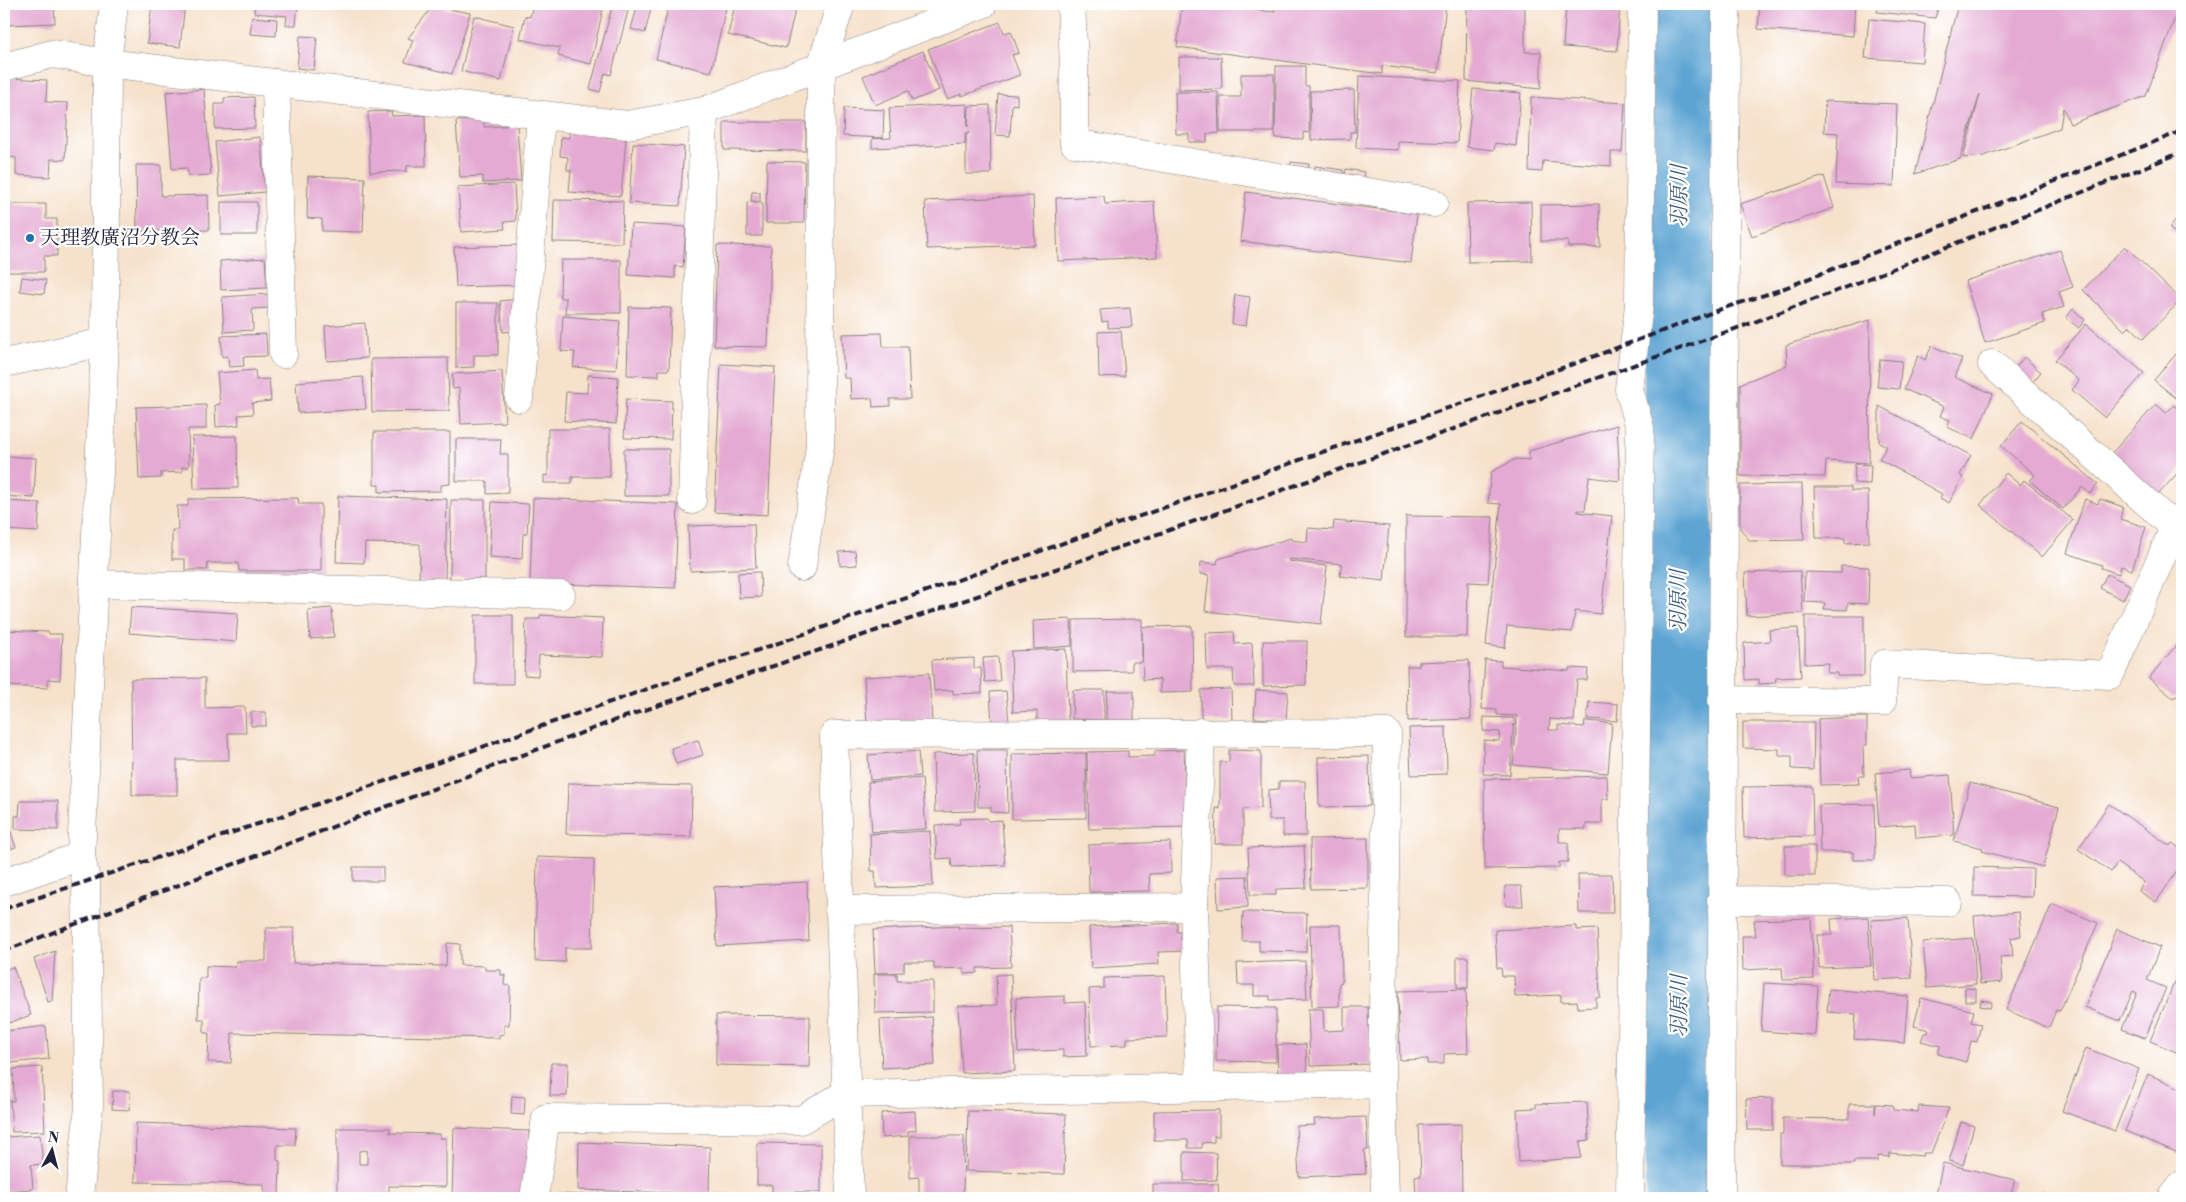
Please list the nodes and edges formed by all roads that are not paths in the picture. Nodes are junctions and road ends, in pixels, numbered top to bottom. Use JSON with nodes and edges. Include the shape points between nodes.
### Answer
{"nodes":[{"id":1,"x":114,"y":4,"type":"edge"},
{"id":2,"x":841,"y":4,"type":"edge"},
{"id":3,"x":983,"y":4,"type":"edge"},
{"id":4,"x":1071,"y":4,"type":"edge"},
{"id":5,"x":1642,"y":4,"type":"edge"},
{"id":6,"x":1726,"y":4,"type":"edge"},
{"id":7,"x":107,"y":63,"type":"junction"},
{"id":8,"x":821,"y":66,"type":"junction"},
{"id":9,"x":4,"y":67,"type":"edge"},
{"id":10,"x":276,"y":83,"type":"junction"},
{"id":11,"x":704,"y":111,"type":"junction"},
{"id":12,"x":541,"y":115,"type":"junction"},
{"id":13,"x":1434,"y":203,"type":"dead end"},
{"id":14,"x":106,"y":342,"type":"junction"},
{"id":15,"x":283,"y":354,"type":"dead end"},
{"id":16,"x":4,"y":363,"type":"edge"},
{"id":17,"x":1992,"y":364,"type":"dead end"},
{"id":18,"x":519,"y":398,"type":"dead end"},
{"id":19,"x":692,"y":500,"type":"dead end"},
{"id":20,"x":2179,"y":526,"type":"edge"},
{"id":21,"x":802,"y":567,"type":"dead end"},
{"id":22,"x":94,"y":584,"type":"junction"},
{"id":23,"x":561,"y":595,"type":"dead end"},
{"id":24,"x":1722,"y":700,"type":"junction"},
{"id":25,"x":1201,"y":732,"type":"junction"},
{"id":26,"x":80,"y":856,"type":"junction"},
{"id":27,"x":4,"y":882,"type":"edge"},
{"id":28,"x":1721,"y":900,"type":"junction"},
{"id":29,"x":1948,"y":902,"type":"dead end"},
{"id":30,"x":1194,"y":907,"type":"junction"},
{"id":31,"x":839,"y":910,"type":"junction"},
{"id":32,"x":1382,"y":1084,"type":"junction"},
{"id":33,"x":1200,"y":1087,"type":"junction"},
{"id":34,"x":845,"y":1094,"type":"junction"},
{"id":35,"x":2182,"y":1185,"type":"edge"},
{"id":36,"x":79,"y":1198,"type":"edge"},
{"id":37,"x":534,"y":1198,"type":"edge"},
{"id":38,"x":850,"y":1198,"type":"edge"},
{"id":39,"x":1385,"y":1198,"type":"edge"},
{"id":40,"x":1630,"y":1198,"type":"edge"},
{"id":41,"x":1721,"y":1198,"type":"edge"},
{"id":42,"x":2172,"y":1198,"type":"edge"}],
"edges":[{"from":1,"to":7,"type":"street"},
{"from":2,"to":8,"type":"street"},
{"from":3,"to":8,"type":"street"},
{"from":4,"to":13,"type":"street","via":[[1074,143]]},
{"from":5,"to":40,"type":"street","via":[[1639,305],[1629,389],[1640,428]]},
{"from":6,"to":24,"type":"street"},
{"from":7,"to":9,"type":"street","via":[[52,54]]},
{"from":7,"to":10,"type":"street"},
{"from":7,"to":14,"type":"street"},
{"from":8,"to":11,"type":"street"},
{"from":8,"to":21,"type":"street","via":[[820,446]]},
{"from":10,"to":12,"type":"street"},
{"from":10,"to":15,"type":"street"},
{"from":11,"to":12,"type":"street","via":[[628,125]]},
{"from":11,"to":19,"type":"street"},
{"from":12,"to":18,"type":"street"},
{"from":14,"to":16,"type":"street"},
{"from":14,"to":22,"type":"street"},
{"from":17,"to":20,"type":"street"},
{"from":20,"to":24,"type":"street","via":[[2110,676],[1884,664],[1882,702]]},
{"from":22,"to":23,"type":"street"},
{"from":22,"to":26,"type":"street"},
{"from":24,"to":28,"type":"street"},
{"from":25,"to":30,"type":"street"},
{"from":25,"to":31,"type":"street","via":[[834,735]]},
{"from":25,"to":32,"type":"street","via":[[1387,733]]},
{"from":26,"to":27,"type":"street"},
{"from":26,"to":36,"type":"street","via":[[86,880],[89,1107]]},
{"from":28,"to":29,"type":"street"},
{"from":28,"to":41,"type":"street"},
{"from":30,"to":31,"type":"street"},
{"from":30,"to":33,"type":"street"},
{"from":31,"to":34,"type":"street"},
{"from":32,"to":33,"type":"street"},
{"from":32,"to":39,"type":"street"},
{"from":33,"to":34,"type":"street"},
{"from":34,"to":37,"type":"street","via":[[801,1120],[546,1118]]},
{"from":34,"to":38,"type":"street"},
{"from":35,"to":42,"type":"street"}]}
